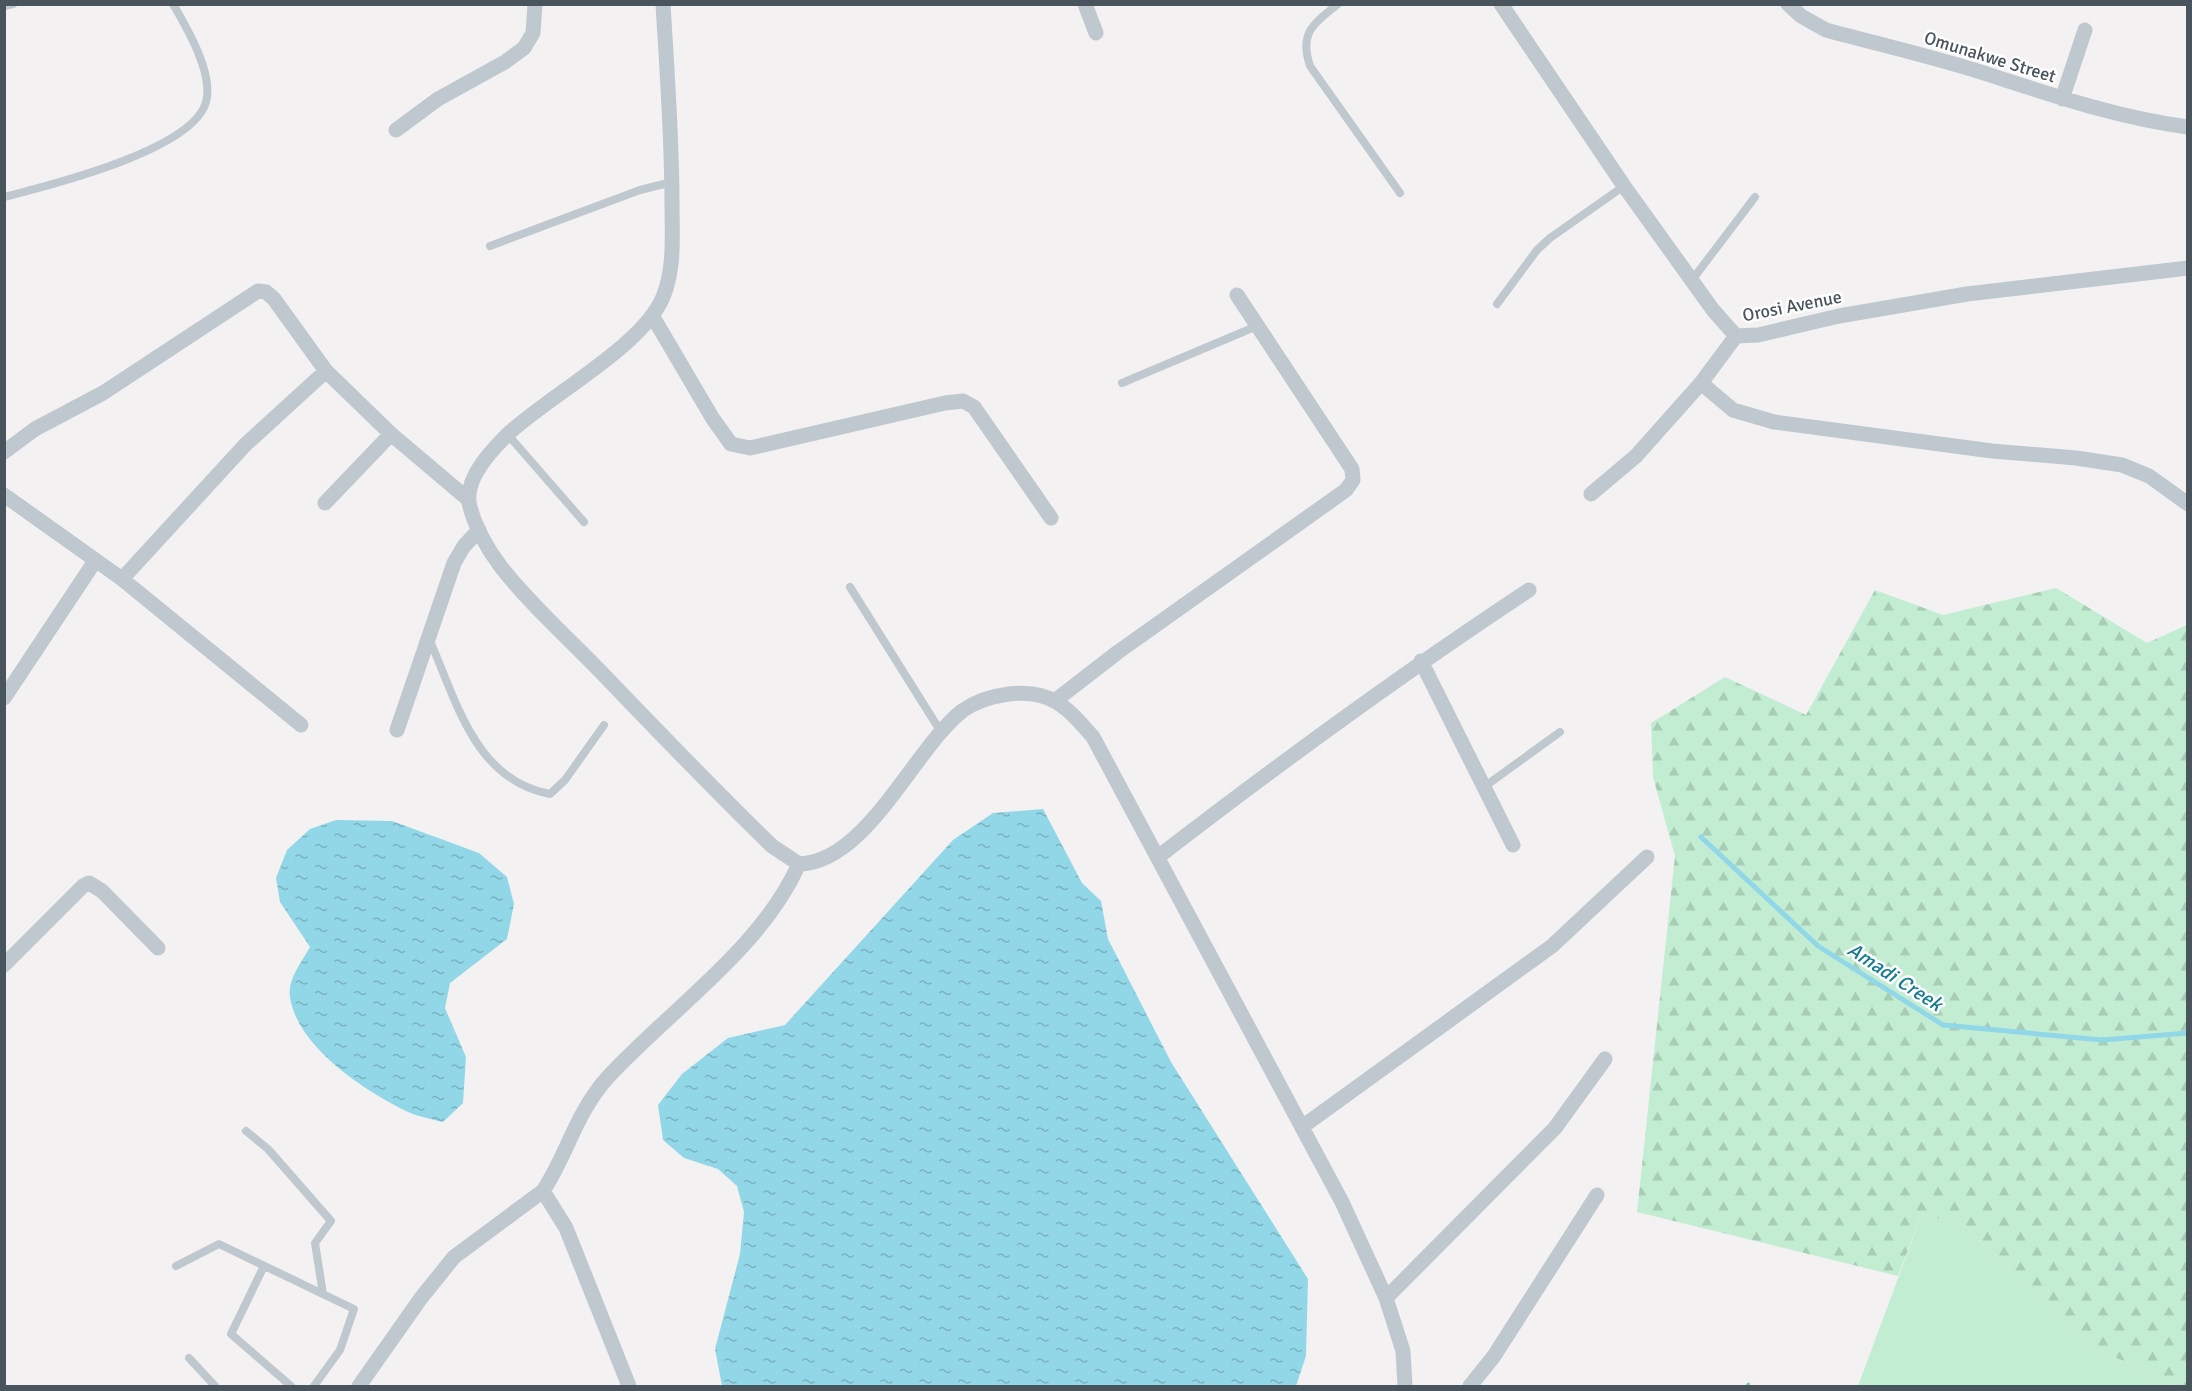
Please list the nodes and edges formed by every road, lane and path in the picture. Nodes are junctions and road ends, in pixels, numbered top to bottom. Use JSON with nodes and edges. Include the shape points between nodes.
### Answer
{"nodes":[{"id":1,"x":12,"y":4,"type":"edge"},
{"id":2,"x":172,"y":4,"type":"edge"},
{"id":3,"x":535,"y":4,"type":"edge"},
{"id":4,"x":663,"y":4,"type":"edge"},
{"id":5,"x":1085,"y":4,"type":"edge"},
{"id":6,"x":1338,"y":4,"type":"edge"},
{"id":7,"x":1501,"y":4,"type":"edge"},
{"id":8,"x":1788,"y":4,"type":"edge"},
{"id":9,"x":4,"y":6,"type":"edge"},
{"id":10,"x":2085,"y":30,"type":"dead end"},
{"id":11,"x":1096,"y":33,"type":"dead end"},
{"id":12,"x":2062,"y":99,"type":"junction"},
{"id":13,"x":2187,"y":127,"type":"edge"},
{"id":14,"x":396,"y":130,"type":"dead end"},
{"id":15,"x":672,"y":182,"type":"junction"},
{"id":16,"x":1624,"y":186,"type":"junction"},
{"id":17,"x":1400,"y":193,"type":"dead end"},
{"id":18,"x":4,"y":196,"type":"edge"},
{"id":19,"x":1755,"y":197,"type":"dead end"},
{"id":20,"x":490,"y":246,"type":"dead end"},
{"id":21,"x":2187,"y":268,"type":"edge"},
{"id":22,"x":1692,"y":280,"type":"junction"},
{"id":23,"x":1237,"y":296,"type":"dead end"},
{"id":24,"x":1497,"y":304,"type":"dead end"},
{"id":25,"x":653,"y":317,"type":"junction"},
{"id":26,"x":1257,"y":326,"type":"junction"},
{"id":27,"x":1736,"y":336,"type":"junction"},
{"id":28,"x":326,"y":371,"type":"junction"},
{"id":29,"x":1122,"y":382,"type":"dead end"},
{"id":30,"x":1701,"y":383,"type":"junction"},
{"id":31,"x":391,"y":434,"type":"junction"},
{"id":32,"x":508,"y":435,"type":"junction"},
{"id":33,"x":4,"y":452,"type":"edge"},
{"id":34,"x":1591,"y":494,"type":"dead end"},
{"id":35,"x":4,"y":495,"type":"edge"},
{"id":36,"x":469,"y":500,"type":"junction"},
{"id":37,"x":325,"y":503,"type":"dead end"},
{"id":38,"x":2187,"y":504,"type":"edge"},
{"id":39,"x":1051,"y":518,"type":"dead end"},
{"id":40,"x":585,"y":522,"type":"dead end"},
{"id":41,"x":479,"y":530,"type":"junction"},
{"id":42,"x":95,"y":561,"type":"junction"},
{"id":43,"x":122,"y":579,"type":"junction"},
{"id":44,"x":850,"y":587,"type":"dead end"},
{"id":45,"x":1529,"y":590,"type":"dead end"},
{"id":46,"x":428,"y":637,"type":"junction"},
{"id":47,"x":1421,"y":662,"type":"junction"},
{"id":48,"x":4,"y":698,"type":"edge"},
{"id":49,"x":1056,"y":700,"type":"junction"},
{"id":50,"x":301,"y":725,"type":"dead end"},
{"id":51,"x":604,"y":725,"type":"dead end"},
{"id":52,"x":397,"y":730,"type":"dead end"},
{"id":53,"x":1560,"y":732,"type":"dead end"},
{"id":54,"x":942,"y":733,"type":"junction"},
{"id":55,"x":1484,"y":787,"type":"junction"},
{"id":56,"x":1514,"y":845,"type":"dead end"},
{"id":57,"x":1158,"y":857,"type":"junction"},
{"id":58,"x":1647,"y":857,"type":"dead end"},
{"id":59,"x":799,"y":864,"type":"junction"},
{"id":60,"x":158,"y":948,"type":"dead end"},
{"id":61,"x":4,"y":965,"type":"edge"},
{"id":62,"x":1605,"y":1059,"type":"dead end"},
{"id":63,"x":1302,"y":1127,"type":"junction"},
{"id":64,"x":246,"y":1131,"type":"dead end"},
{"id":65,"x":543,"y":1191,"type":"junction"},
{"id":66,"x":1597,"y":1195,"type":"dead end"},
{"id":67,"x":176,"y":1266,"type":"dead end"},
{"id":68,"x":264,"y":1266,"type":"junction"},
{"id":69,"x":323,"y":1294,"type":"junction"},
{"id":70,"x":1386,"y":1298,"type":"junction"},
{"id":71,"x":189,"y":1358,"type":"dead end"},
{"id":72,"x":215,"y":1386,"type":"edge"},
{"id":73,"x":291,"y":1386,"type":"edge"},
{"id":74,"x":314,"y":1386,"type":"edge"},
{"id":75,"x":358,"y":1386,"type":"edge"},
{"id":76,"x":629,"y":1386,"type":"edge"},
{"id":77,"x":1405,"y":1386,"type":"edge"},
{"id":78,"x":1470,"y":1386,"type":"edge"}],
"edges":[{"from":1,"to":9,"type":"lane"},
{"from":2,"to":18,"type":"lane","via":[[198,52],[208,87],[207,100],[198,118],[181,134],[153,149]]},
{"from":3,"to":14,"type":"street","via":[[533,33],[524,48],[438,99]]},
{"from":4,"to":15,"type":"street"},
{"from":5,"to":11,"type":"street"},
{"from":6,"to":17,"type":"lane","via":[[1305,39],[1310,66]]},
{"from":7,"to":16,"type":"street","name":"Orosi Avenue"},
{"from":8,"to":12,"type":"street","name":"Omunakwe Street","via":[[1826,30]]},
{"from":10,"to":12,"type":"street"},
{"from":12,"to":13,"type":"street","name":"Omunakwe Street","via":[[2140,121]]},
{"from":15,"to":20,"type":"lane","via":[[640,190]]},
{"from":15,"to":25,"type":"street","via":[[670,276]]},
{"from":16,"to":22,"type":"street","name":"Orosi Avenue"},
{"from":16,"to":24,"type":"lane","via":[[1537,250]]},
{"from":19,"to":22,"type":"lane"},
{"from":21,"to":27,"type":"street","name":"Orosi Avenue","via":[[1967,294]]},
{"from":22,"to":27,"type":"street","name":"Orosi Avenue"},
{"from":23,"to":26,"type":"street"},
{"from":25,"to":32,"type":"street"},
{"from":25,"to":39,"type":"street","via":[[731,444],[750,448],[963,401],[974,407]]},
{"from":26,"to":29,"type":"lane"},
{"from":26,"to":49,"type":"street","via":[[1352,469],[1352,483]]},
{"from":27,"to":30,"type":"street"},
{"from":28,"to":31,"type":"street"},
{"from":28,"to":33,"type":"street","via":[[274,299],[267,292],[258,291],[103,393],[35,429]]},
{"from":28,"to":43,"type":"street","via":[[245,445]]},
{"from":30,"to":34,"type":"street","via":[[1636,456]]},
{"from":30,"to":38,"type":"street","via":[[1733,410],[1774,422],[2122,465],[2150,476]]},
{"from":31,"to":36,"type":"street"},
{"from":31,"to":37,"type":"street"},
{"from":32,"to":36,"type":"street","via":[[474,477]]},
{"from":32,"to":40,"type":"lane"},
{"from":35,"to":42,"type":"street"},
{"from":36,"to":41,"type":"street"},
{"from":41,"to":46,"type":"street","via":[[454,563]]},
{"from":41,"to":59,"type":"street","via":[[501,567],[574,644],[772,846]]},
{"from":42,"to":43,"type":"street"},
{"from":42,"to":48,"type":"street"},
{"from":43,"to":50,"type":"street"},
{"from":44,"to":54,"type":"lane"},
{"from":45,"to":47,"type":"street"},
{"from":46,"to":51,"type":"lane","via":[[470,735],[500,771],[531,791],[550,794],[565,780]]},
{"from":46,"to":52,"type":"street"},
{"from":47,"to":55,"type":"street"},
{"from":47,"to":57,"type":"street"},
{"from":49,"to":54,"type":"street","via":[[1038,693],[990,697],[963,711]]},
{"from":49,"to":57,"type":"street","via":[[1093,737]]},
{"from":53,"to":55,"type":"lane"},
{"from":54,"to":59,"type":"street","via":[[858,833],[821,859]]},
{"from":55,"to":56,"type":"street"},
{"from":57,"to":63,"type":"street"},
{"from":58,"to":63,"type":"street","via":[[1552,946]]},
{"from":59,"to":65,"type":"street","via":[[787,892],[768,917],[592,1097],[574,1125]]},
{"from":60,"to":61,"type":"street","via":[[102,891],[89,883]]},
{"from":62,"to":70,"type":"street","via":[[1555,1128]]},
{"from":63,"to":70,"type":"street"},
{"from":64,"to":69,"type":"lane","via":[[268,1149],[331,1221],[315,1243]]},
{"from":65,"to":75,"type":"street","via":[[454,1257]]},
{"from":65,"to":76,"type":"street","via":[[567,1228]]},
{"from":66,"to":78,"type":"street","via":[[1494,1356]]},
{"from":67,"to":68,"type":"lane","via":[[219,1244]]},
{"from":68,"to":69,"type":"lane"},
{"from":68,"to":73,"type":"lane","via":[[231,1334]]},
{"from":69,"to":74,"type":"lane","via":[[354,1308],[340,1350]]},
{"from":70,"to":77,"type":"street","via":[[1403,1351]]},
{"from":71,"to":72,"type":"lane"}]}
